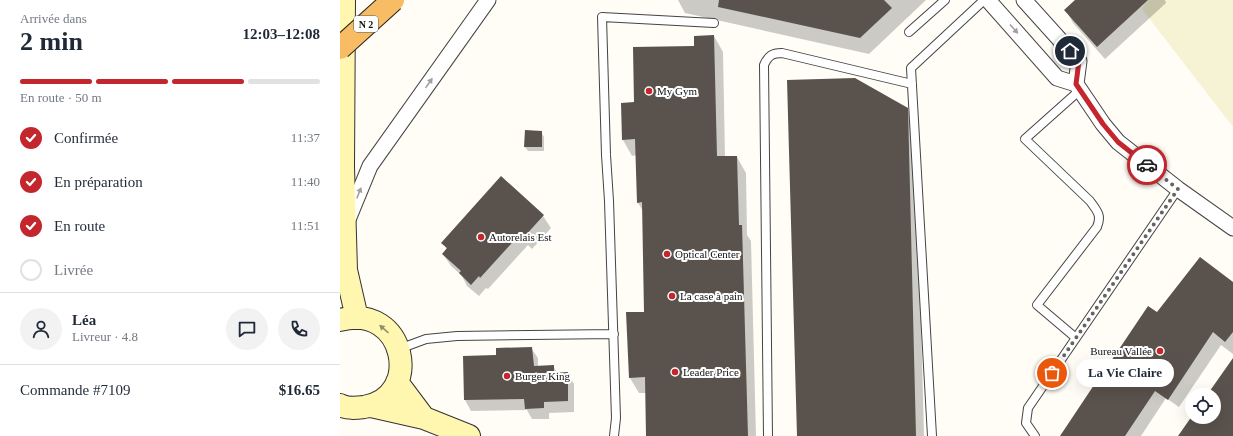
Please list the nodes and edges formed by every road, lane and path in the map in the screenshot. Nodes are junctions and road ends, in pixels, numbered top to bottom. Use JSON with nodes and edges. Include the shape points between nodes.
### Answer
{"nodes":[{"id":1,"x":344,"y":0,"type":"edge"},
{"id":2,"x":393,"y":0,"type":"edge"},
{"id":3,"x":488,"y":0,"type":"edge"},
{"id":4,"x":945,"y":0,"type":"edge"},
{"id":5,"x":984,"y":0,"type":"edge"},
{"id":6,"x":988,"y":0,"type":"edge"},
{"id":7,"x":1024,"y":0,"type":"edge"},
{"id":8,"x":714,"y":23,"type":"dead end"},
{"id":9,"x":909,"y":32,"type":"dead end"},
{"id":10,"x":340,"y":48,"type":"edge"},
{"id":11,"x":912,"y":84,"type":"junction"},
{"id":12,"x":1078,"y":87,"type":"junction"},
{"id":13,"x":1178,"y":189,"type":"junction"},
{"id":14,"x":1233,"y":228,"type":"edge"},
{"id":15,"x":344,"y":229,"type":"junction"},
{"id":16,"x":348,"y":319,"type":"edge"},
{"id":17,"x":614,"y":334,"type":"junction"},
{"id":18,"x":1076,"y":338,"type":"junction"},
{"id":19,"x":398,"y":349,"type":"junction"},
{"id":20,"x":397,"y":382,"type":"junction"},
{"id":21,"x":370,"y":406,"type":"junction"},
{"id":22,"x":341,"y":407,"type":"edge"},
{"id":23,"x":424,"y":418,"type":"junction"},
{"id":24,"x":469,"y":436,"type":"edge"},
{"id":25,"x":614,"y":436,"type":"edge"},
{"id":26,"x":768,"y":436,"type":"edge"},
{"id":27,"x":932,"y":436,"type":"edge"},
{"id":28,"x":1036,"y":436,"type":"edge"}],
"edges":[{"from":1,"to":15,"type":"main road"},
{"from":2,"to":10,"type":"highway","number":"N 2","bridge":true},
{"from":15,"to":3,"type":"street","one_way":true,"via":[[370,166]]},
{"from":4,"to":9,"type":"lane"},
{"from":5,"to":11,"type":"lane","via":[[911,68]]},
{"from":6,"to":12,"type":"street","one_way":true,"via":[[1057,78]]},
{"from":7,"to":12,"type":"street","via":[[1079,61]]},
{"from":8,"to":17,"type":"lane","via":[[602,17]]},
{"from":11,"to":26,"type":"lane","via":[[782,53],[774,53],[767,58],[764,65]]},
{"from":11,"to":27,"type":"lane"},
{"from":12,"to":13,"type":"street","via":[[1118,142]]},
{"from":12,"to":18,"type":"lane","via":[[1025,139],[1098,211],[1100,219],[1097,227],[1037,305]]},
{"from":13,"to":14,"type":"street"},
{"from":13,"to":18,"type":"lane"},
{"from":15,"to":16,"type":"main road"},
{"from":19,"to":16,"type":"main road","one_way":true,"via":[[387,330],[373,321]]},
{"from":17,"to":19,"type":"lane","via":[[457,336],[426,339]]},
{"from":17,"to":25,"type":"lane"},
{"from":18,"to":28,"type":"lane","via":[[1028,408],[1026,423]]},
{"from":19,"to":20,"type":"main road","via":[[401,365]]},
{"from":20,"to":21,"type":"main road","via":[[382,400]]},
{"from":20,"to":23,"type":"main road"},
{"from":21,"to":22,"type":"main road","via":[[355,409]]},
{"from":21,"to":23,"type":"main road"},
{"from":23,"to":24,"type":"main road"}]}
